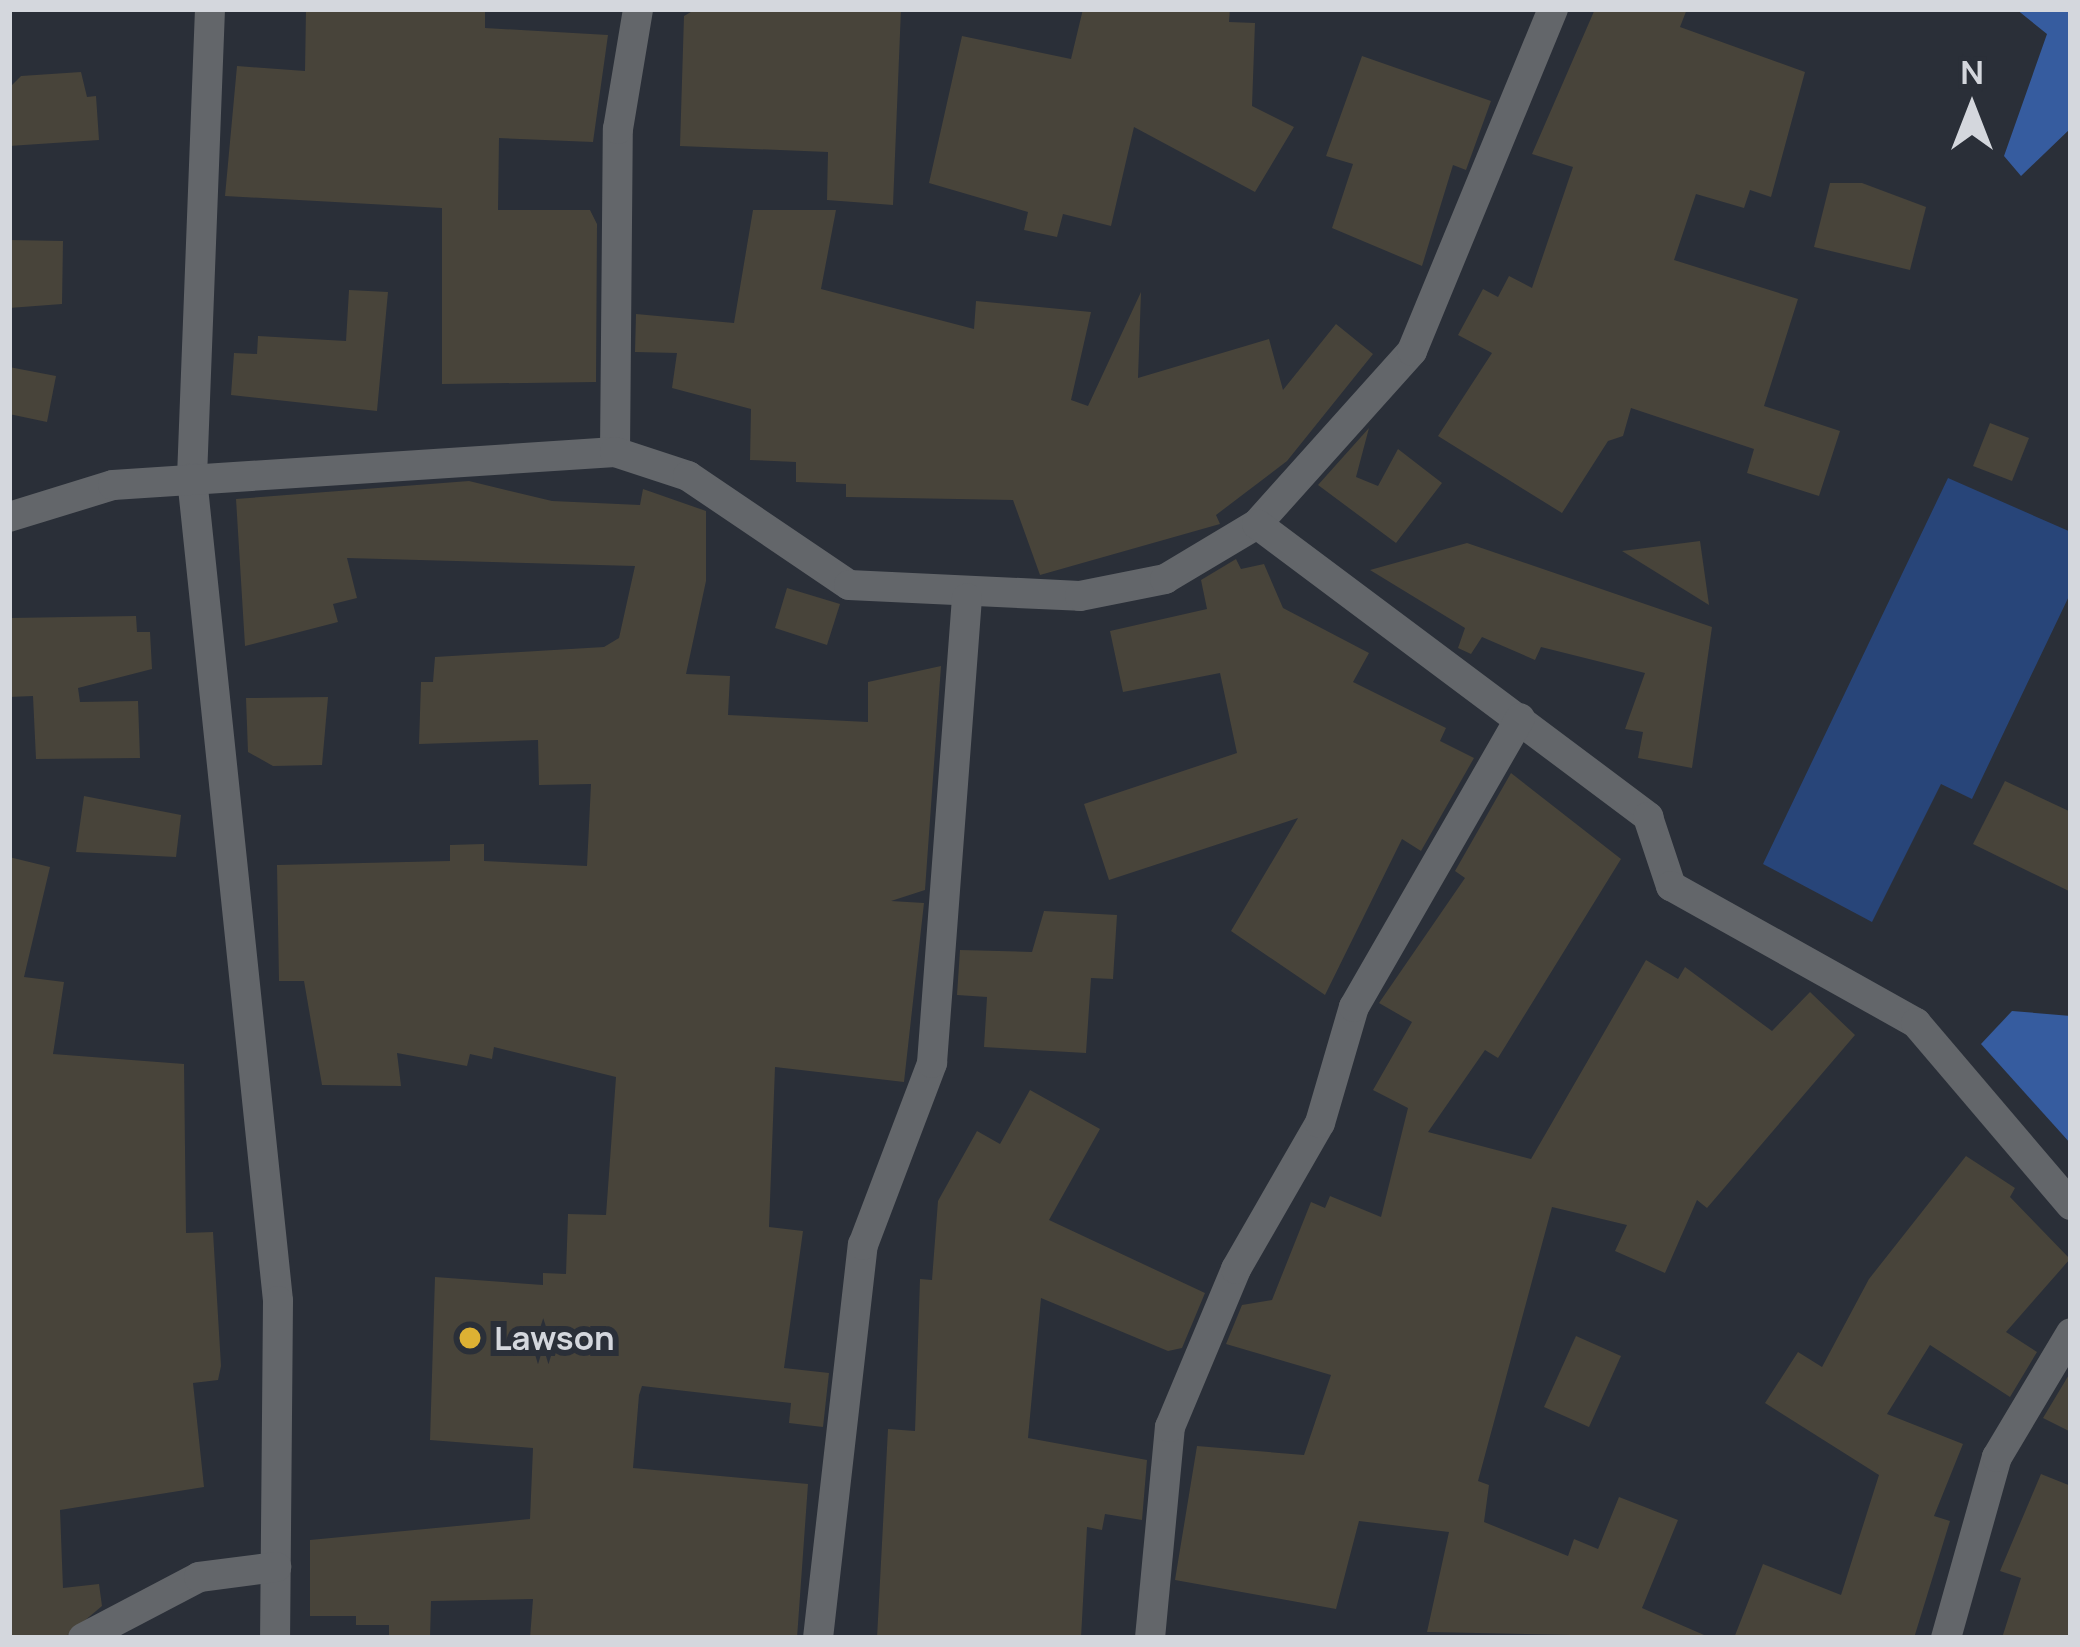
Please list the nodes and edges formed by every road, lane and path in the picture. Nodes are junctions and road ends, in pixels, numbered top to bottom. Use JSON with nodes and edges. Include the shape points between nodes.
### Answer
{"nodes":[{"id":1,"x":210,"y":9,"type":"edge"},
{"id":2,"x":638,"y":9,"type":"edge"},
{"id":3,"x":1553,"y":9,"type":"edge"},
{"id":4,"x":615,"y":452,"type":"junction"},
{"id":5,"x":192,"y":478,"type":"junction"},
{"id":6,"x":9,"y":517,"type":"edge"},
{"id":7,"x":1257,"y":524,"type":"junction"},
{"id":8,"x":967,"y":598,"type":"junction"},
{"id":9,"x":1520,"y":718,"type":"junction"},
{"id":10,"x":2071,"y":1205,"type":"edge"},
{"id":11,"x":2071,"y":1334,"type":"edge"},
{"id":12,"x":276,"y":1568,"type":"junction"},
{"id":13,"x":83,"y":1638,"type":"edge"},
{"id":14,"x":274,"y":1638,"type":"edge"},
{"id":15,"x":818,"y":1638,"type":"edge"},
{"id":16,"x":1150,"y":1638,"type":"edge"},
{"id":17,"x":1946,"y":1638,"type":"edge"}],
"edges":[{"from":1,"to":5,"type":"street"},
{"from":2,"to":4,"type":"street","via":[[618,129]]},
{"from":3,"to":7,"type":"street","via":[[1412,351]]},
{"from":4,"to":5,"type":"street"},
{"from":4,"to":8,"type":"street","via":[[688,476],[849,585]]},
{"from":5,"to":6,"type":"street","via":[[113,485]]},
{"from":5,"to":12,"type":"street","via":[[278,1300]]},
{"from":7,"to":8,"type":"street","via":[[1165,579],[1080,596]]},
{"from":7,"to":9,"type":"street"},
{"from":8,"to":15,"type":"street","via":[[932,1063],[863,1245]]},
{"from":9,"to":10,"type":"street","via":[[1648,817],[1671,886],[1916,1023]]},
{"from":9,"to":16,"type":"street","via":[[1354,1006],[1320,1123],[1235,1269],[1170,1427]]},
{"from":11,"to":17,"type":"street","via":[[1997,1457]]},
{"from":12,"to":13,"type":"street","via":[[199,1576]]},
{"from":12,"to":14,"type":"street"}]}
